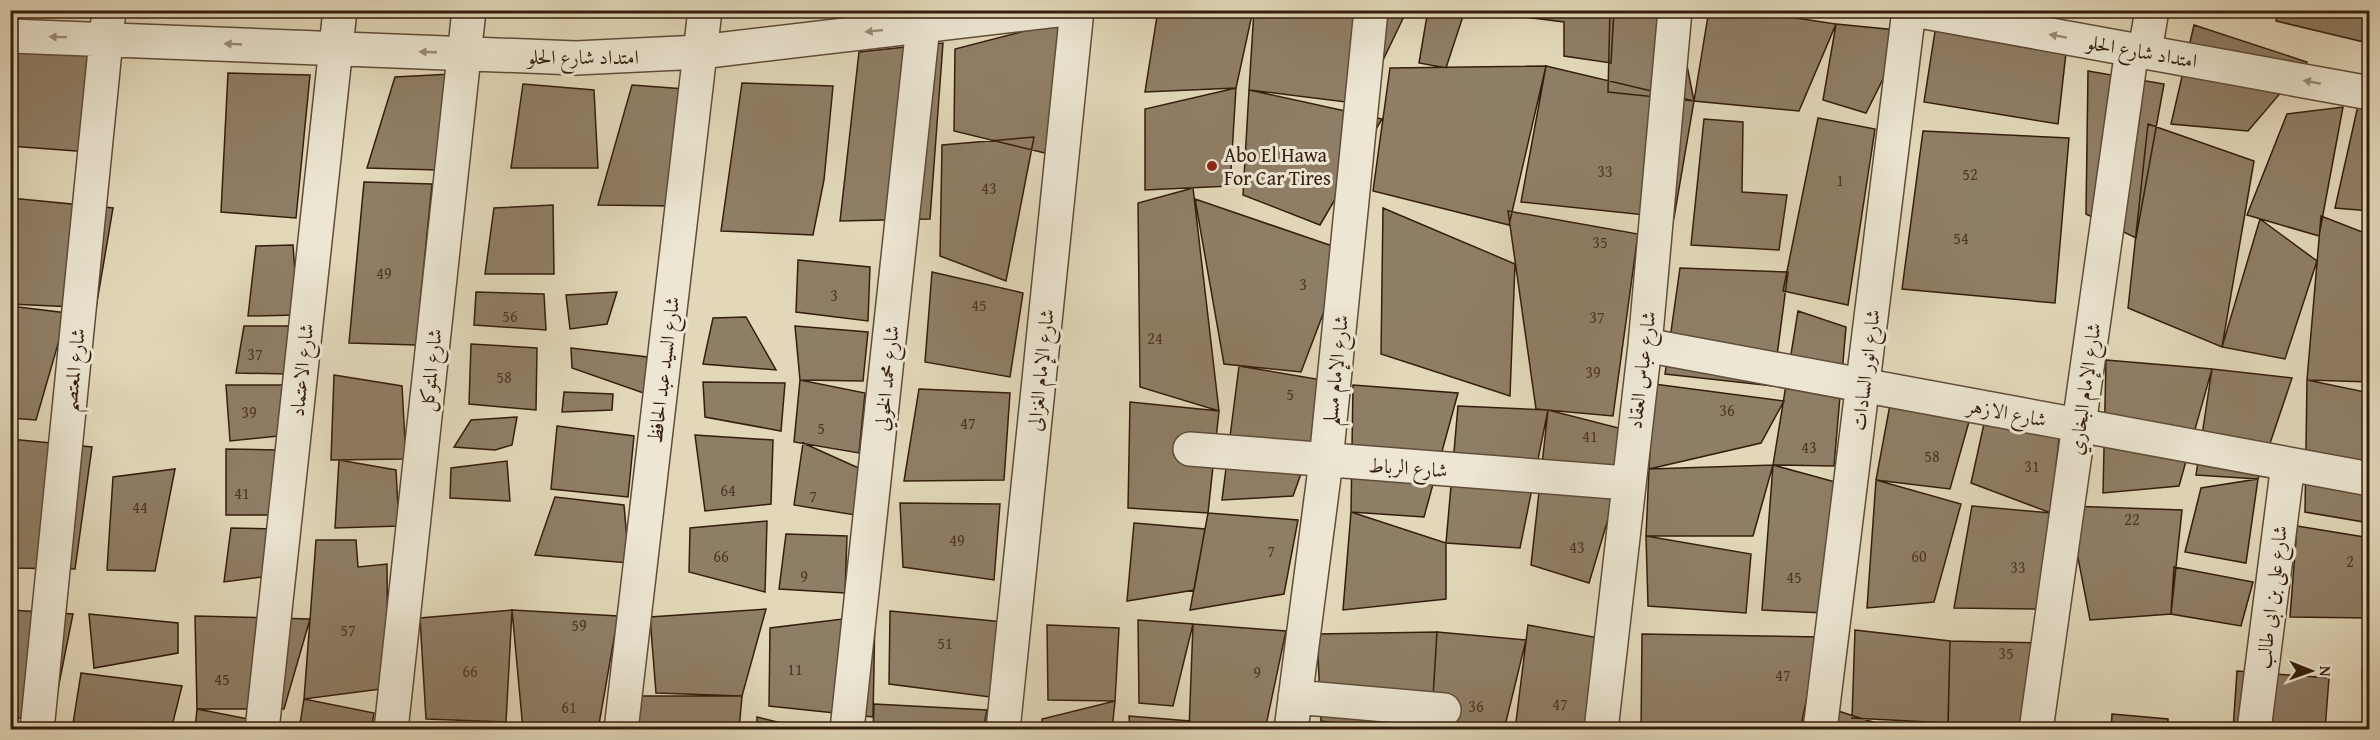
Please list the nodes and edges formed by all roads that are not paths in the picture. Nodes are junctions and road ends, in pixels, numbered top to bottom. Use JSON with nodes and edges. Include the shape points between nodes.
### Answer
{"nodes":[{"id":1,"x":340,"y":10,"type":"edge"},
{"id":2,"x":469,"y":10,"type":"edge"},
{"id":3,"x":705,"y":10,"type":"edge"},
{"id":4,"x":1057,"y":10,"type":"edge"},
{"id":5,"x":1077,"y":10,"type":"edge"},
{"id":6,"x":1371,"y":10,"type":"edge"},
{"id":7,"x":1675,"y":10,"type":"edge"},
{"id":8,"x":1909,"y":10,"type":"edge"},
{"id":9,"x":1914,"y":10,"type":"edge"},
{"id":10,"x":2152,"y":10,"type":"edge"},
{"id":11,"x":107,"y":24,"type":"edge"},
{"id":12,"x":923,"y":26,"type":"junction"},
{"id":13,"x":10,"y":36,"type":"edge"},
{"id":14,"x":336,"y":49,"type":"junction"},
{"id":15,"x":2138,"y":50,"type":"junction"},
{"id":16,"x":700,"y":52,"type":"junction"},
{"id":17,"x":464,"y":54,"type":"junction"},
{"id":18,"x":2370,"y":93,"type":"edge"},
{"id":19,"x":1645,"y":345,"type":"junction"},
{"id":20,"x":1863,"y":385,"type":"junction"},
{"id":21,"x":2079,"y":426,"type":"junction"},
{"id":22,"x":1190,"y":449,"type":"dead end"},
{"id":23,"x":1326,"y":461,"type":"junction"},
{"id":24,"x":2288,"y":464,"type":"junction"},
{"id":25,"x":2369,"y":475,"type":"edge"},
{"id":26,"x":1627,"y":483,"type":"junction"},
{"id":27,"x":1295,"y":697,"type":"junction"},
{"id":28,"x":1444,"y":710,"type":"dead end"},
{"id":29,"x":37,"y":729,"type":"edge"},
{"id":30,"x":262,"y":729,"type":"edge"},
{"id":31,"x":391,"y":729,"type":"edge"},
{"id":32,"x":621,"y":729,"type":"edge"},
{"id":33,"x":847,"y":729,"type":"edge"},
{"id":34,"x":1003,"y":729,"type":"edge"},
{"id":35,"x":1291,"y":729,"type":"edge"},
{"id":36,"x":1600,"y":729,"type":"edge"},
{"id":37,"x":1821,"y":729,"type":"edge"},
{"id":38,"x":2036,"y":729,"type":"edge"},
{"id":39,"x":2254,"y":729,"type":"edge"}],
"edges":[{"from":1,"to":14,"type":"street","name":"شارع الاعتماد"},
{"from":2,"to":17,"type":"street","name":"شارع المتوكل"},
{"from":3,"to":16,"type":"street","name":"شارع السيد عبد الحافظ"},
{"from":4,"to":12,"type":"street","name":"امتداد شارع الحلو"},
{"from":5,"to":34,"type":"street","name":"شارع الإمام الغزالى"},
{"from":6,"to":23,"type":"street","name":"شارع الإمام مسلم"},
{"from":7,"to":19,"type":"street","name":"شارع عباس العقاد"},
{"from":8,"to":20,"type":"street","name":"شارع انور السادات"},
{"from":15,"to":9,"type":"street","name":"امتداد شارع الحلو","one_way":true},
{"from":10,"to":15,"type":"street","name":"شارع الإمام البخاري"},
{"from":11,"to":13,"type":"street","name":"امتداد شارع الحلو","one_way":true},
{"from":14,"to":11,"type":"street","name":"امتداد شارع الحلو","one_way":true},
{"from":11,"to":29,"type":"street","name":"شارع المعتصم"},
{"from":12,"to":16,"type":"street","name":"امتداد شارع الحلو","one_way":true},
{"from":12,"to":33,"type":"street","name":"شارع محمد الخولي"},
{"from":17,"to":14,"type":"street","name":"امتداد شارع الحلو","one_way":true},
{"from":14,"to":30,"type":"street","name":"شارع الاعتماد"},
{"from":18,"to":15,"type":"street","name":"امتداد شارع الحلو","one_way":true},
{"from":15,"to":21,"type":"street","name":"شارع الإمام البخاري"},
{"from":16,"to":17,"type":"street","name":"امتداد شارع الحلو","via":[[576,58]]},
{"from":16,"to":32,"type":"street","name":"شارع السيد عبد الحافظ"},
{"from":17,"to":31,"type":"street","name":"شارع المتوكل"},
{"from":19,"to":20,"type":"street","name":"شارع الازهر"},
{"from":19,"to":26,"type":"street","name":"شارع عباس العقاد"},
{"from":20,"to":21,"type":"street","name":"شارع الازهر"},
{"from":20,"to":37,"type":"street","name":"شارع انور السادات"},
{"from":21,"to":24,"type":"street","name":"شارع الازهر"},
{"from":21,"to":38,"type":"street","name":"شارع الإمام البخاري"},
{"from":22,"to":23,"type":"street","name":"شارع الرباط"},
{"from":23,"to":26,"type":"street","name":"شارع الرباط"},
{"from":23,"to":27,"type":"street","name":"شارع الإمام مسلم"},
{"from":24,"to":25,"type":"street","name":"شارع الازهر"},
{"from":24,"to":39,"type":"street","name":"شارع على بن ابى طالب"},
{"from":26,"to":36,"type":"street","name":"شارع عباس العقاد"},
{"from":27,"to":28,"type":"street"},
{"from":27,"to":35,"type":"street","name":"شارع الإمام مسلم"}]}
